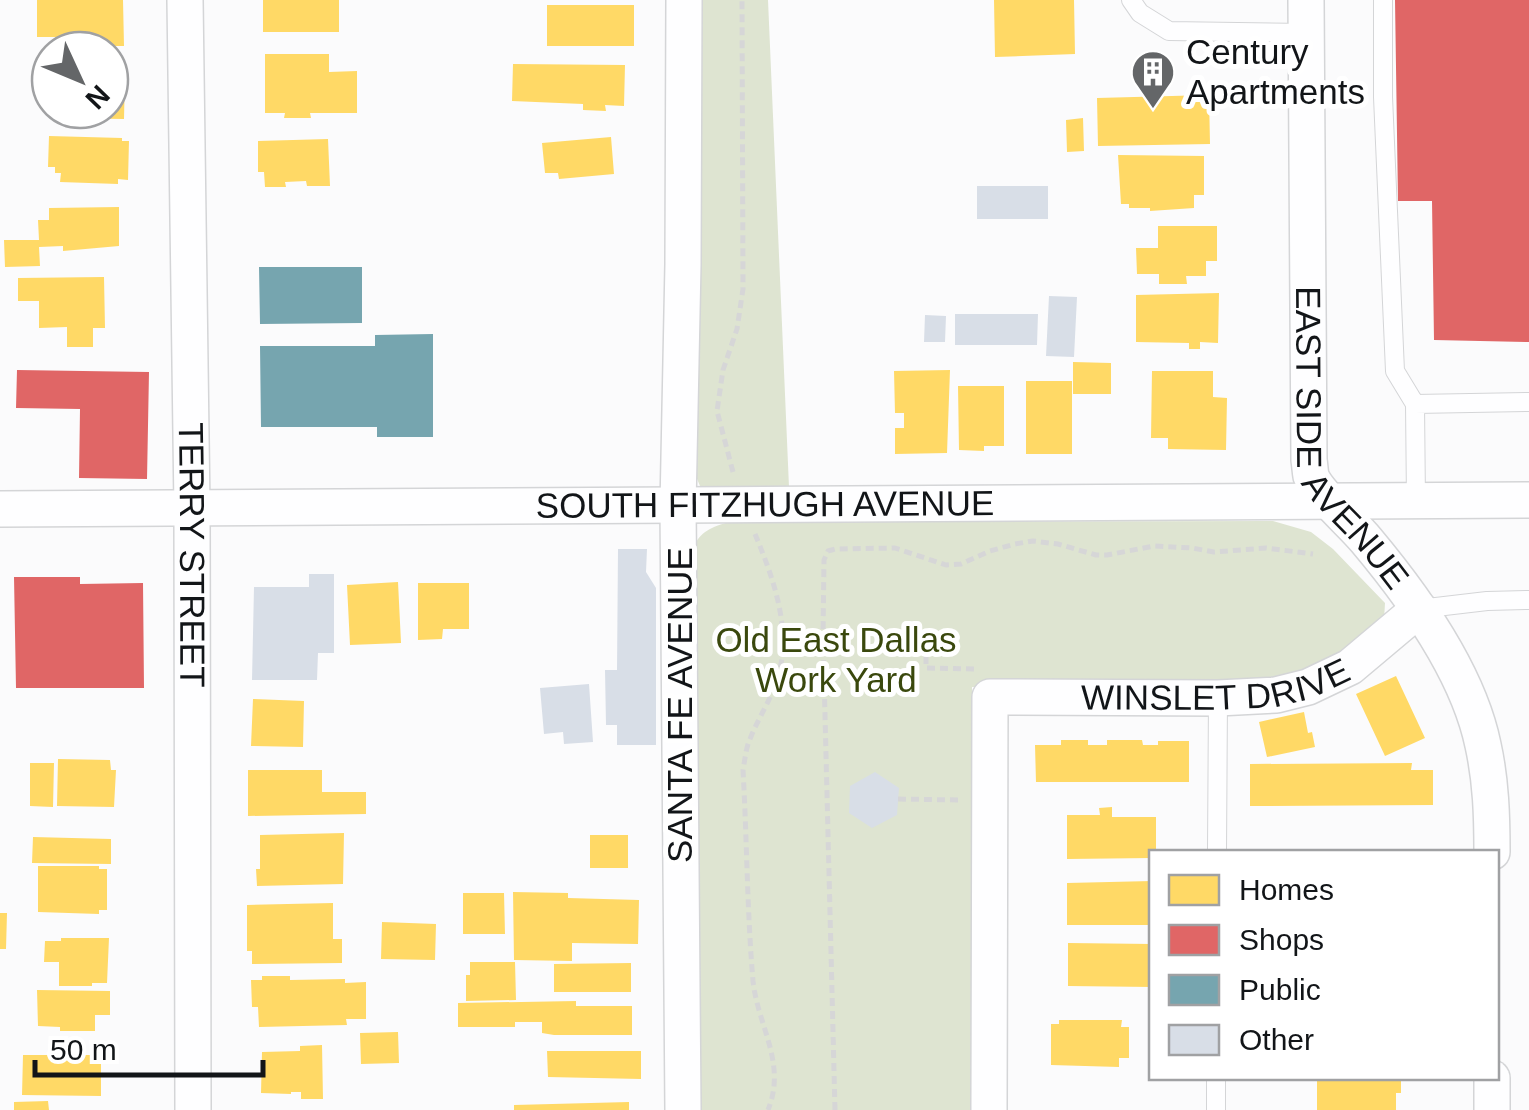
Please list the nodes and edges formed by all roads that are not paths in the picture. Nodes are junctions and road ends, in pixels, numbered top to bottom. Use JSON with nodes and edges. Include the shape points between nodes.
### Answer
{"nodes":[{"id":1,"x":186,"y":0,"type":"edge"},
{"id":2,"x":684,"y":0,"type":"edge"},
{"id":3,"x":1131,"y":0,"type":"edge"},
{"id":4,"x":1383,"y":0,"type":"edge"},
{"id":5,"x":1306,"y":16,"type":"edge"},
{"id":6,"x":1529,"y":402,"type":"edge"},
{"id":7,"x":1415,"y":404,"type":"junction"},
{"id":8,"x":1529,"y":500,"type":"edge"},
{"id":9,"x":1332,"y":502,"type":"junction"},
{"id":10,"x":1416,"y":502,"type":"junction"},
{"id":11,"x":678,"y":506,"type":"junction"},
{"id":12,"x":0,"y":508,"type":"edge"},
{"id":13,"x":192,"y":508,"type":"junction"},
{"id":14,"x":1529,"y":600,"type":"edge"},
{"id":15,"x":1419,"y":610,"type":"junction"},
{"id":16,"x":1218,"y":698,"type":"junction"},
{"id":17,"x":1217,"y":850,"type":"edge"},
{"id":18,"x":1492,"y":850,"type":"edge"},
{"id":19,"x":1216,"y":1080,"type":"edge"},
{"id":20,"x":1492,"y":1080,"type":"edge"},
{"id":21,"x":193,"y":1110,"type":"edge"},
{"id":22,"x":683,"y":1110,"type":"edge"},
{"id":23,"x":989,"y":1110,"type":"edge"},
{"id":24,"x":1216,"y":1110,"type":"edge"},
{"id":25,"x":1492,"y":1110,"type":"edge"}],
"edges":[{"from":1,"to":13,"type":"street","name":"TERRY STREET"},
{"from":2,"to":11,"type":"street","name":"SANTA FE AVENUE"},
{"from":3,"to":5,"type":"lane","via":[[1140,14],[1169,31]]},
{"from":4,"to":7,"type":"lane","via":[[1395,371]]},
{"from":5,"to":9,"type":"street","name":"EAST SIDE AVENUE","via":[[1309,460],[1312,478]]},
{"from":6,"to":7,"type":"lane"},
{"from":7,"to":10,"type":"lane"},
{"from":8,"to":10,"type":"street","name":"SOUTH FITZHUGH AVENUE"},
{"from":9,"to":10,"type":"street","name":"SOUTH FITZHUGH AVENUE"},
{"from":9,"to":11,"type":"street","name":"SOUTH FITZHUGH AVENUE"},
{"from":9,"to":15,"type":"street","name":"EAST SIDE AVENUE"},
{"from":11,"to":13,"type":"street","name":"SOUTH FITZHUGH AVENUE"},
{"from":11,"to":22,"type":"street","name":"SANTA FE AVENUE"},
{"from":12,"to":13,"type":"street","name":"SOUTH FITZHUGH AVENUE"},
{"from":13,"to":21,"type":"street","name":"TERRY STREET"},
{"from":14,"to":15,"type":"lane"},
{"from":15,"to":16,"type":"street","name":"WINSLET DRIVE","via":[[1350,666],[1308,687]]},
{"from":15,"to":18,"type":"street","name":"EAST SIDE AVENUE","via":[[1454,669],[1483,743]]},
{"from":16,"to":17,"type":"lane"},
{"from":16,"to":23,"type":"street","name":"WINSLET DRIVE","via":[[990,697]]},
{"from":19,"to":24,"type":"lane"},
{"from":20,"to":25,"type":"street"}]}
